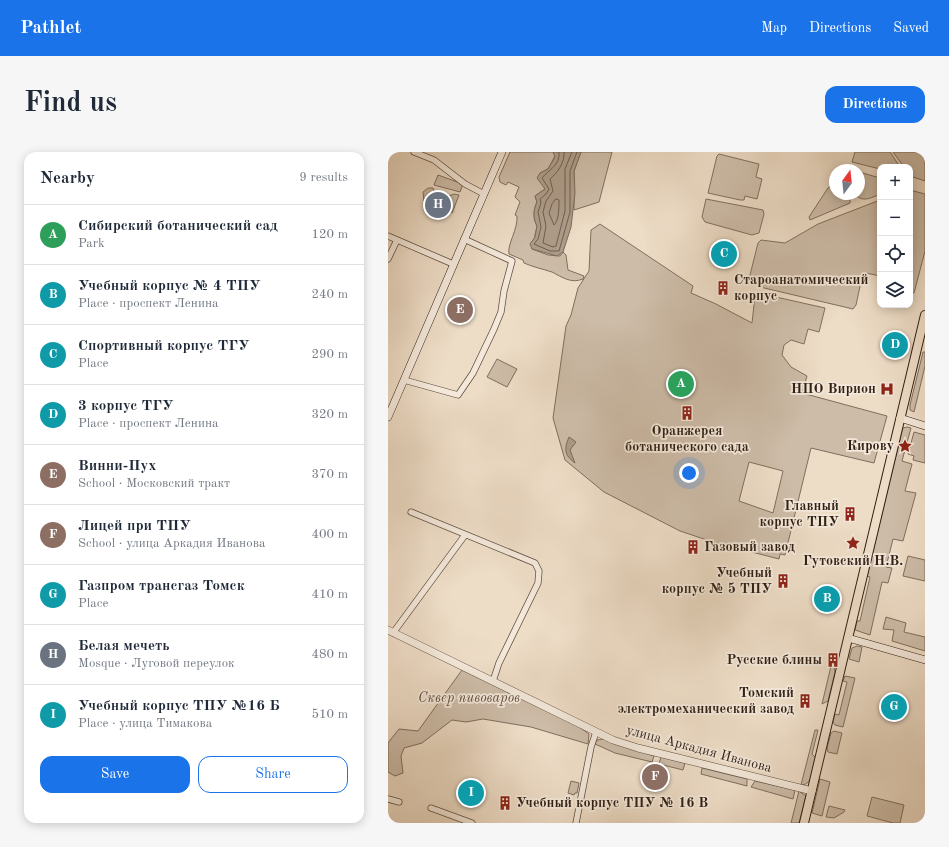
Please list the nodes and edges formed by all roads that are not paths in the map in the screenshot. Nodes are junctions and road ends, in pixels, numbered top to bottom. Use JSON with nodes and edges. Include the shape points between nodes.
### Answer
{"nodes":[{"id":1,"x":414,"y":152,"type":"edge"},
{"id":2,"x":502,"y":152,"type":"edge"},
{"id":3,"x":484,"y":194,"type":"junction"},
{"id":4,"x":388,"y":236,"type":"edge"},
{"id":5,"x":464,"y":239,"type":"junction"},
{"id":6,"x":397,"y":240,"type":"junction"},
{"id":7,"x":388,"y":259,"type":"edge"},
{"id":8,"x":453,"y":264,"type":"junction"},
{"id":9,"x":925,"y":315,"type":"edge"},
{"id":10,"x":404,"y":380,"type":"junction"},
{"id":11,"x":388,"y":417,"type":"edge"},
{"id":12,"x":900,"y":418,"type":"junction"},
{"id":13,"x":925,"y":426,"type":"edge"},
{"id":14,"x":411,"y":512,"type":"dead end"},
{"id":15,"x":465,"y":535,"type":"junction"},
{"id":16,"x":391,"y":631,"type":"edge"},
{"id":17,"x":848,"y":638,"type":"junction"},
{"id":18,"x":925,"y":660,"type":"edge"},
{"id":19,"x":493,"y":681,"type":"junction"},
{"id":20,"x":596,"y":732,"type":"junction"},
{"id":21,"x":812,"y":791,"type":"junction"},
{"id":22,"x":388,"y":799,"type":"edge"},
{"id":23,"x":399,"y":802,"type":"dead end"},
{"id":24,"x":430,"y":808,"type":"dead end"},
{"id":25,"x":472,"y":823,"type":"edge"},
{"id":26,"x":576,"y":823,"type":"edge"},
{"id":27,"x":804,"y":823,"type":"edge"}],
"edges":[{"from":1,"to":3,"type":"street","via":[[434,160]]},
{"from":2,"to":3,"type":"street"},
{"from":3,"to":5,"type":"street"},
{"from":4,"to":6,"type":"street"},
{"from":5,"to":8,"type":"street"},
{"from":5,"to":10,"type":"street","via":[[512,261],[501,312],[494,329],[473,373],[458,395]]},
{"from":6,"to":7,"type":"street"},
{"from":6,"to":8,"type":"street"},
{"from":8,"to":10,"type":"street"},
{"from":9,"to":12,"type":"main road"},
{"from":10,"to":11,"type":"street"},
{"from":12,"to":13,"type":"street"},
{"from":12,"to":17,"type":"main road"},
{"from":14,"to":15,"type":"street"},
{"from":15,"to":16,"type":"street"},
{"from":15,"to":19,"type":"street","via":[[525,558],[535,563],[539,571],[538,583],[499,663]]},
{"from":16,"to":19,"type":"street","name":"улица Аркадия Иванова"},
{"from":17,"to":18,"type":"street"},
{"from":17,"to":21,"type":"main road"},
{"from":19,"to":20,"type":"street","name":"улица Аркадия Иванова"},
{"from":20,"to":21,"type":"street","name":"улица Аркадия Иванова","via":[[638,748]]},
{"from":20,"to":26,"type":"street"},
{"from":21,"to":27,"type":"main road"},
{"from":22,"to":23,"type":"street"},
{"from":24,"to":25,"type":"street"}]}
